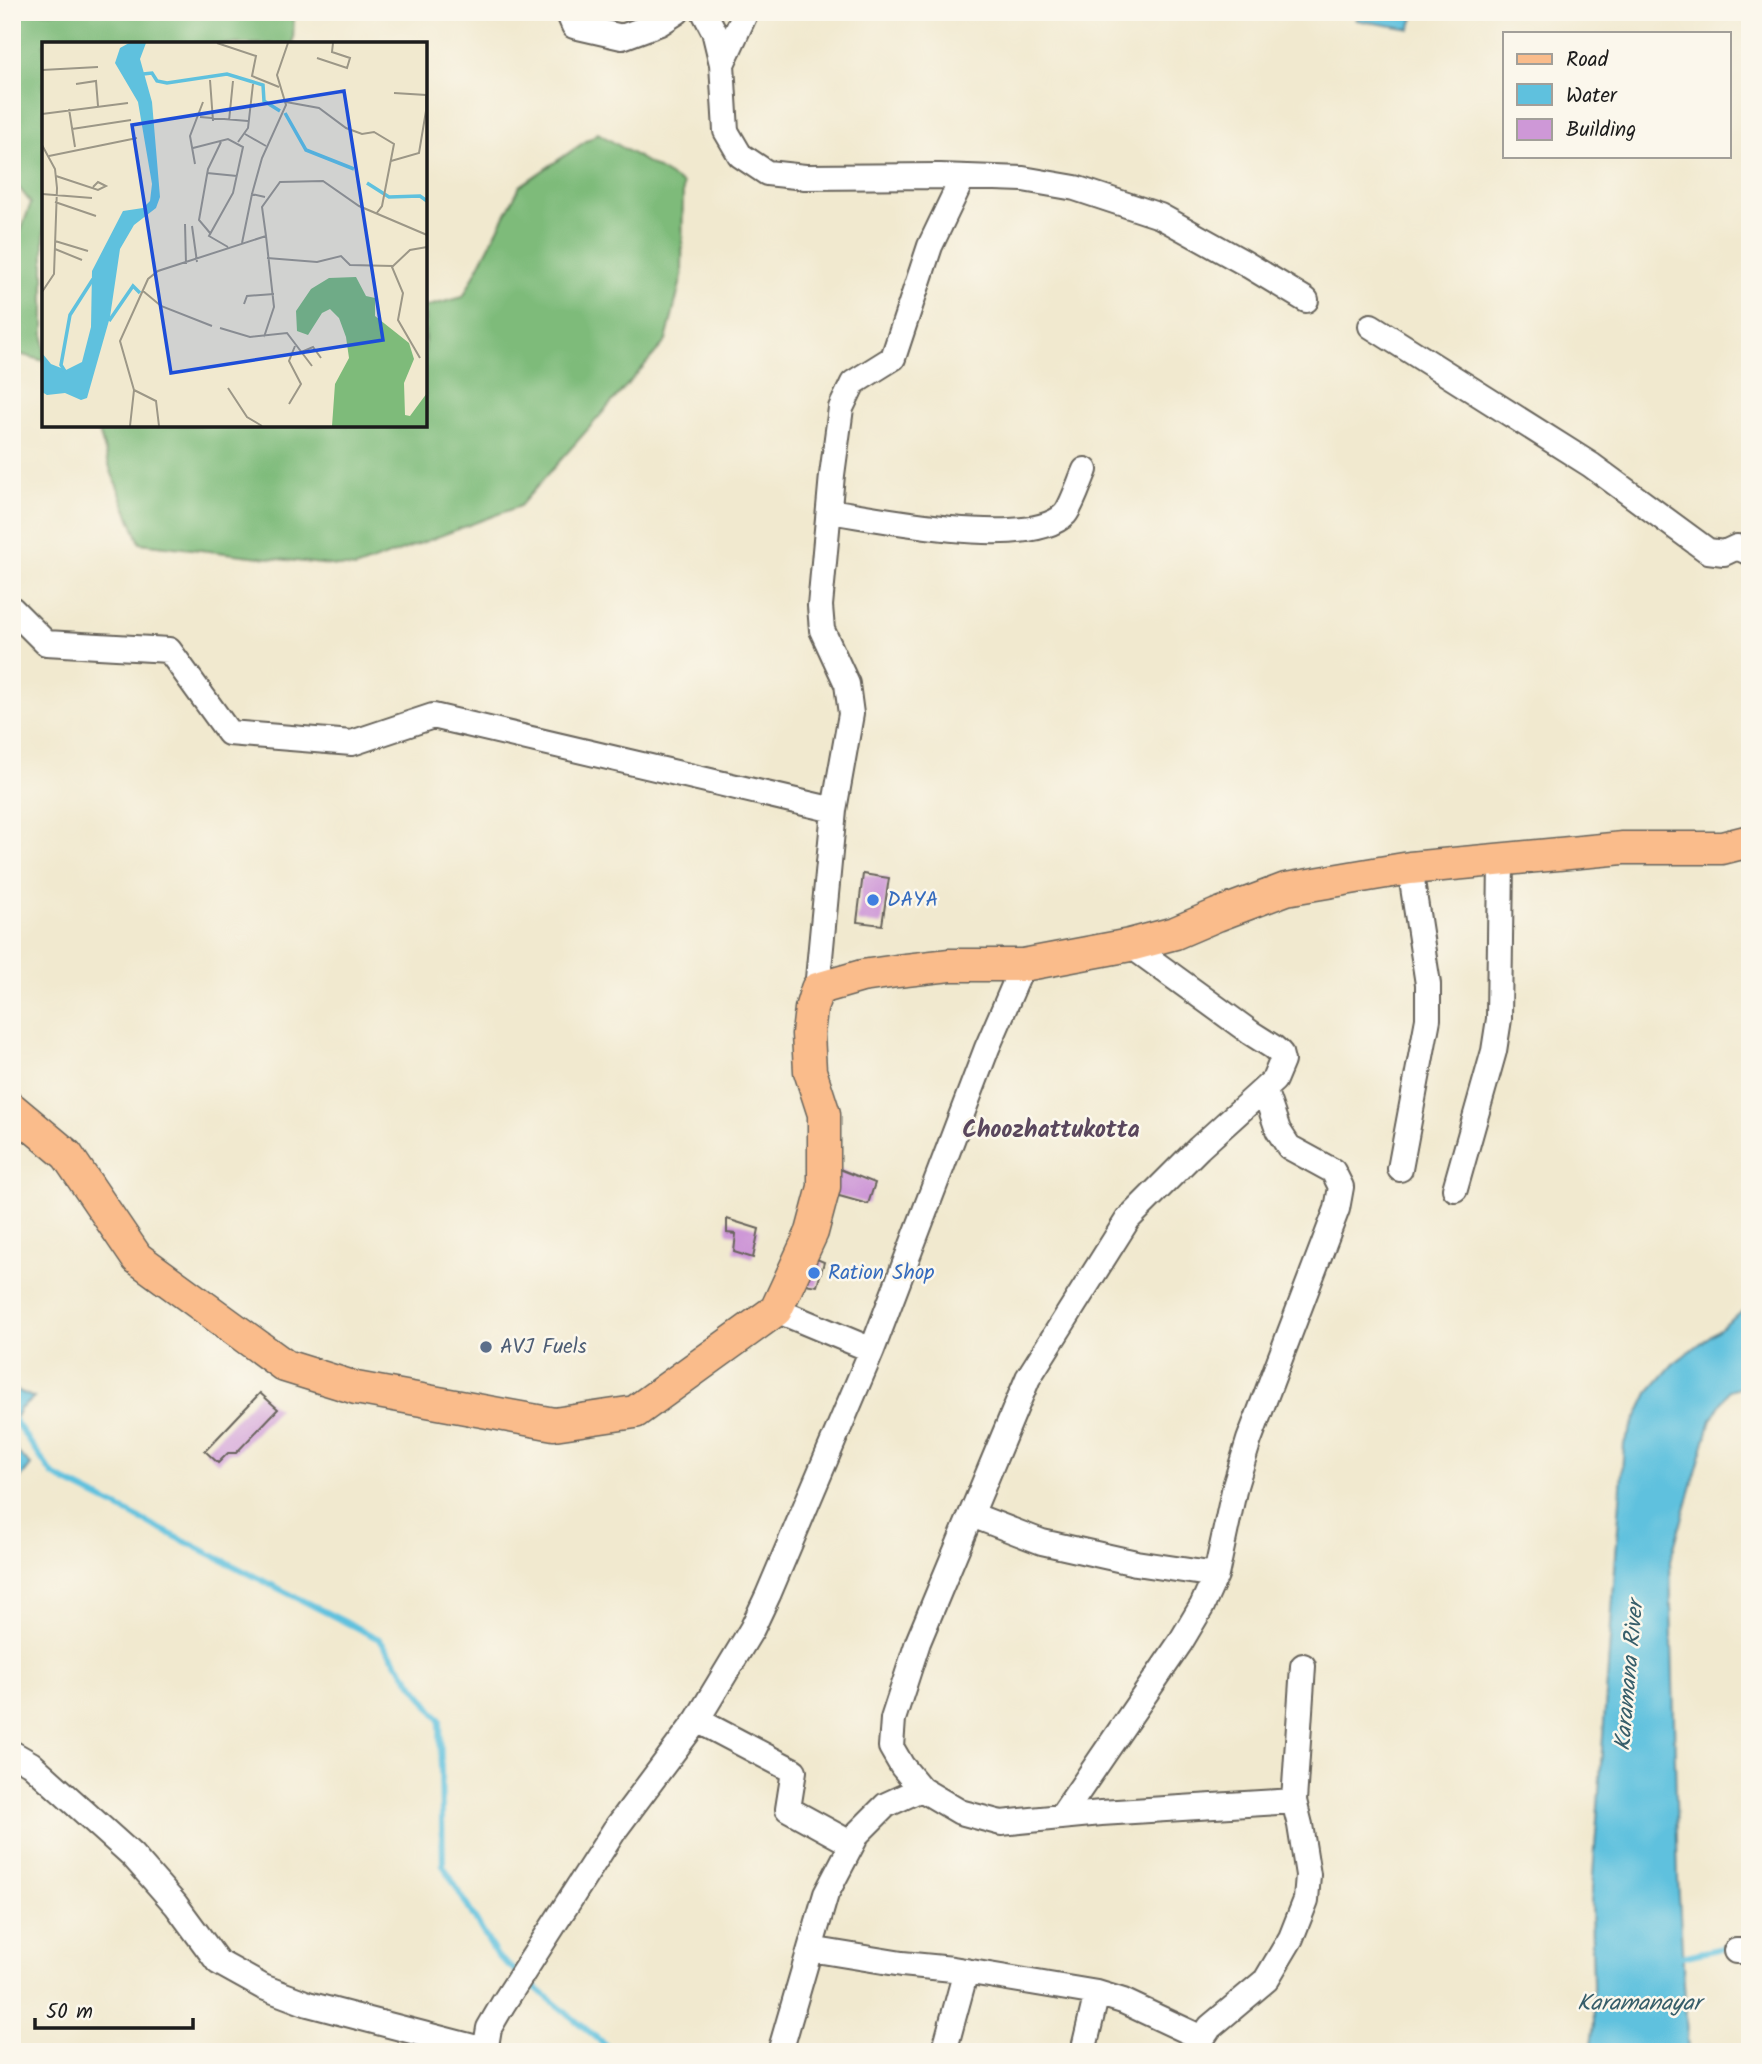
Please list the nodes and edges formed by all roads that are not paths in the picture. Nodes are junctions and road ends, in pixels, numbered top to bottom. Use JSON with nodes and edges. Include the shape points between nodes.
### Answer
{"nodes":[{"id":1,"x":568,"y":12,"type":"edge"},
{"id":2,"x":677,"y":12,"type":"edge"},
{"id":3,"x":704,"y":12,"type":"edge"},
{"id":4,"x":746,"y":12,"type":"edge"},
{"id":5,"x":722,"y":64,"type":"junction"},
{"id":6,"x":963,"y":177,"type":"junction"},
{"id":7,"x":1306,"y":300,"type":"dead end"},
{"id":8,"x":1371,"y":326,"type":"dead end"},
{"id":9,"x":1085,"y":470,"type":"dead end"},
{"id":10,"x":829,"y":511,"type":"junction"},
{"id":11,"x":1750,"y":553,"type":"edge"},
{"id":12,"x":12,"y":610,"type":"edge"},
{"id":13,"x":834,"y":810,"type":"junction"},
{"id":14,"x":1750,"y":841,"type":"edge"},
{"id":15,"x":1501,"y":860,"type":"junction"},
{"id":16,"x":1410,"y":868,"type":"junction"},
{"id":17,"x":1130,"y":946,"type":"junction"},
{"id":18,"x":1023,"y":965,"type":"junction"},
{"id":19,"x":817,"y":989,"type":"junction"},
{"id":20,"x":1264,"y":1088,"type":"junction"},
{"id":21,"x":12,"y":1109,"type":"edge"},
{"id":22,"x":1400,"y":1169,"type":"dead end"},
{"id":23,"x":1455,"y":1189,"type":"dead end"},
{"id":24,"x":776,"y":1310,"type":"junction"},
{"id":25,"x":873,"y":1350,"type":"junction"},
{"id":26,"x":972,"y":1516,"type":"junction"},
{"id":27,"x":1216,"y":1575,"type":"junction"},
{"id":28,"x":1303,"y":1666,"type":"dead end"},
{"id":29,"x":697,"y":1720,"type":"junction"},
{"id":30,"x":12,"y":1753,"type":"edge"},
{"id":31,"x":921,"y":1789,"type":"junction"},
{"id":32,"x":1294,"y":1801,"type":"junction"},
{"id":33,"x":1061,"y":1817,"type":"junction"},
{"id":34,"x":852,"y":1843,"type":"junction"},
{"id":35,"x":810,"y":1949,"type":"junction"},
{"id":36,"x":966,"y":1971,"type":"junction"},
{"id":37,"x":1097,"y":1993,"type":"junction"},
{"id":38,"x":1197,"y":2045,"type":"edge"},
{"id":39,"x":485,"y":2051,"type":"edge"},
{"id":40,"x":780,"y":2052,"type":"edge"},
{"id":41,"x":944,"y":2052,"type":"edge"},
{"id":42,"x":1083,"y":2052,"type":"edge"}],
"edges":[{"from":1,"to":2,"type":"street","via":[[574,26],[622,37]]},
{"from":3,"to":5,"type":"street"},
{"from":4,"to":5,"type":"street"},
{"from":5,"to":6,"type":"street","via":[[726,131],[740,155],[767,173]]},
{"from":6,"to":7,"type":"street","via":[[1023,179],[1075,188],[1160,216]]},
{"from":6,"to":10,"type":"street","via":[[930,246],[893,358],[853,383],[841,408]]},
{"from":8,"to":11,"type":"street","via":[[1591,464],[1708,551],[1724,553],[1737,547]]},
{"from":9,"to":10,"type":"street","via":[[1065,514],[1044,527],[1000,533]]},
{"from":10,"to":13,"type":"street","via":[[822,630],[847,684],[850,714]]},
{"from":12,"to":13,"type":"street","via":[[46,643],[169,650],[229,733],[352,743],[433,716]]},
{"from":13,"to":19,"type":"street"},
{"from":14,"to":15,"type":"main road","via":[[1722,848],[1623,848]]},
{"from":15,"to":16,"type":"main road"},
{"from":15,"to":23,"type":"street","via":[[1499,1019]]},
{"from":16,"to":17,"type":"main road","via":[[1286,889]]},
{"from":16,"to":22,"type":"street","via":[[1428,984],[1428,1019]]},
{"from":17,"to":18,"type":"main road"},
{"from":17,"to":20,"type":"street","via":[[1280,1053],[1279,1071]]},
{"from":18,"to":19,"type":"main road","via":[[897,971]]},
{"from":18,"to":25,"type":"street"},
{"from":19,"to":24,"type":"main road","via":[[808,1034],[810,1071],[824,1114],[824,1187],[813,1232]]},
{"from":20,"to":26,"type":"street","via":[[1128,1219],[1028,1378]]},
{"from":20,"to":27,"type":"street","via":[[1289,1147],[1333,1171],[1341,1187],[1337,1209],[1249,1440]]},
{"from":21,"to":24,"type":"main road","via":[[67,1155],[137,1258],[285,1366],[356,1388],[554,1424],[635,1412]]},
{"from":24,"to":25,"type":"street"},
{"from":25,"to":29,"type":"street","via":[[752,1629]]},
{"from":26,"to":27,"type":"street","via":[[1042,1542]]},
{"from":26,"to":31,"type":"street","via":[[918,1642],[893,1719],[891,1747]]},
{"from":27,"to":33,"type":"street","via":[[1180,1643]]},
{"from":28,"to":32,"type":"street"},
{"from":29,"to":34,"type":"street","via":[[794,1771],[788,1809]]},
{"from":29,"to":39,"type":"street","via":[[614,1831],[503,2004],[489,2028]]},
{"from":30,"to":39,"type":"street","via":[[31,1764],[132,1856],[218,1962],[263,1987],[309,2004]]},
{"from":31,"to":33,"type":"street","via":[[960,1812],[1001,1823]]},
{"from":31,"to":34,"type":"street","via":[[886,1805]]},
{"from":32,"to":33,"type":"street"},
{"from":32,"to":38,"type":"street","via":[[1308,1875],[1306,1900],[1291,1938],[1266,1980],[1210,2027]]},
{"from":34,"to":35,"type":"street","via":[[826,1894]]},
{"from":35,"to":36,"type":"street"},
{"from":35,"to":40,"type":"street"},
{"from":36,"to":37,"type":"street"},
{"from":36,"to":41,"type":"street"},
{"from":37,"to":38,"type":"street","via":[[1123,2001]]},
{"from":37,"to":42,"type":"street"}]}
